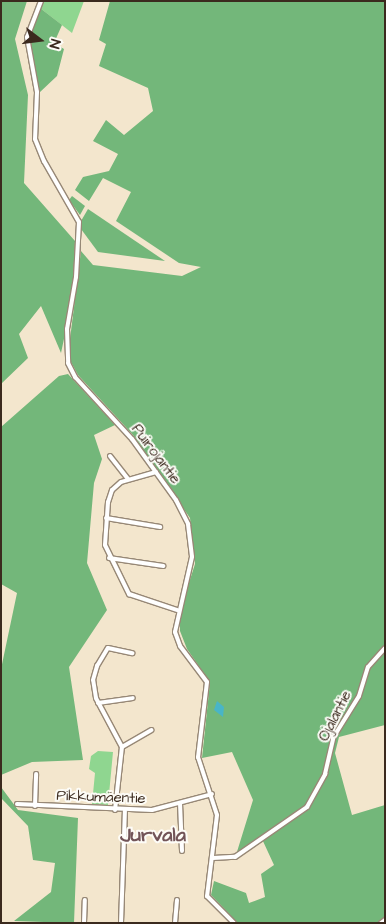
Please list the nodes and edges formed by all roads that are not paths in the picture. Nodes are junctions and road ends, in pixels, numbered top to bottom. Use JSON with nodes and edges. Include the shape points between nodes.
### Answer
{"nodes":[{"id":1,"x":41,"y":1,"type":"edge"},
{"id":2,"x":110,"y":456,"type":"dead end"},
{"id":3,"x":156,"y":472,"type":"junction"},
{"id":4,"x":128,"y":479,"type":"junction"},
{"id":5,"x":106,"y":518,"type":"junction"},
{"id":6,"x":160,"y":527,"type":"dead end"},
{"id":7,"x":109,"y":558,"type":"junction"},
{"id":8,"x":163,"y":566,"type":"dead end"},
{"id":9,"x":177,"y":610,"type":"junction"},
{"id":10,"x":385,"y":648,"type":"edge"},
{"id":11,"x":132,"y":653,"type":"dead end"},
{"id":12,"x":133,"y":698,"type":"dead end"},
{"id":13,"x":98,"y":703,"type":"junction"},
{"id":14,"x":152,"y":730,"type":"dead end"},
{"id":15,"x":122,"y":747,"type":"junction"},
{"id":16,"x":36,"y":774,"type":"dead end"},
{"id":17,"x":212,"y":794,"type":"junction"},
{"id":18,"x":180,"y":803,"type":"junction"},
{"id":19,"x":17,"y":804,"type":"dead end"},
{"id":20,"x":35,"y":806,"type":"junction"},
{"id":21,"x":115,"y":810,"type":"junction"},
{"id":22,"x":125,"y":811,"type":"junction"},
{"id":23,"x":182,"y":851,"type":"dead end"},
{"id":24,"x":213,"y":858,"type":"junction"},
{"id":25,"x":84,"y":900,"type":"dead end"},
{"id":26,"x":177,"y":900,"type":"dead end"},
{"id":27,"x":385,"y":920,"type":"edge"},
{"id":28,"x":84,"y":923,"type":"edge"},
{"id":29,"x":121,"y":923,"type":"edge"},
{"id":30,"x":175,"y":923,"type":"edge"},
{"id":31,"x":234,"y":923,"type":"edge"},
{"id":32,"x":381,"y":923,"type":"edge"}],
"edges":[{"from":1,"to":3,"type":"street","name":"Puirojantie","via":[[27,37],[37,92],[36,139],[44,160],[79,222],[76,277],[67,329],[68,363],[74,377],[132,439]]},
{"from":2,"to":4,"type":"street"},
{"from":3,"to":4,"type":"street"},
{"from":3,"to":9,"type":"street","name":"Puirojantie","via":[[183,512],[190,533],[190,572]]},
{"from":4,"to":5,"type":"street","via":[[112,490]]},
{"from":5,"to":6,"type":"street"},
{"from":5,"to":7,"type":"street","via":[[105,541]]},
{"from":7,"to":8,"type":"street"},
{"from":7,"to":9,"type":"street","via":[[128,594]]},
{"from":9,"to":17,"type":"street","name":"Puirojantie","via":[[176,639],[202,672],[208,688],[198,756]]},
{"from":10,"to":24,"type":"street","name":"Ojalantie","via":[[368,668],[358,696],[333,738],[326,774],[307,807],[235,857]]},
{"from":11,"to":13,"type":"street","via":[[112,648],[105,653],[94,680]]},
{"from":12,"to":13,"type":"street"},
{"from":13,"to":15,"type":"street"},
{"from":14,"to":15,"type":"street"},
{"from":15,"to":21,"type":"street"},
{"from":16,"to":20,"type":"street"},
{"from":17,"to":18,"type":"street","name":"Pikkumäentie"},
{"from":17,"to":24,"type":"street","name":"Puirojantie","via":[[217,815]]},
{"from":18,"to":22,"type":"street","name":"Pikkumäentie","via":[[152,810]]},
{"from":18,"to":23,"type":"street"},
{"from":19,"to":20,"type":"street","name":"Pikkumäentie"},
{"from":20,"to":21,"type":"street","name":"Pikkumäentie"},
{"from":21,"to":22,"type":"street","name":"Pikkumäentie"},
{"from":22,"to":29,"type":"street"},
{"from":24,"to":31,"type":"street","name":"Puirojantie","via":[[207,896]]},
{"from":25,"to":28,"type":"street"},
{"from":26,"to":30,"type":"street"},
{"from":27,"to":32,"type":"street"}]}
